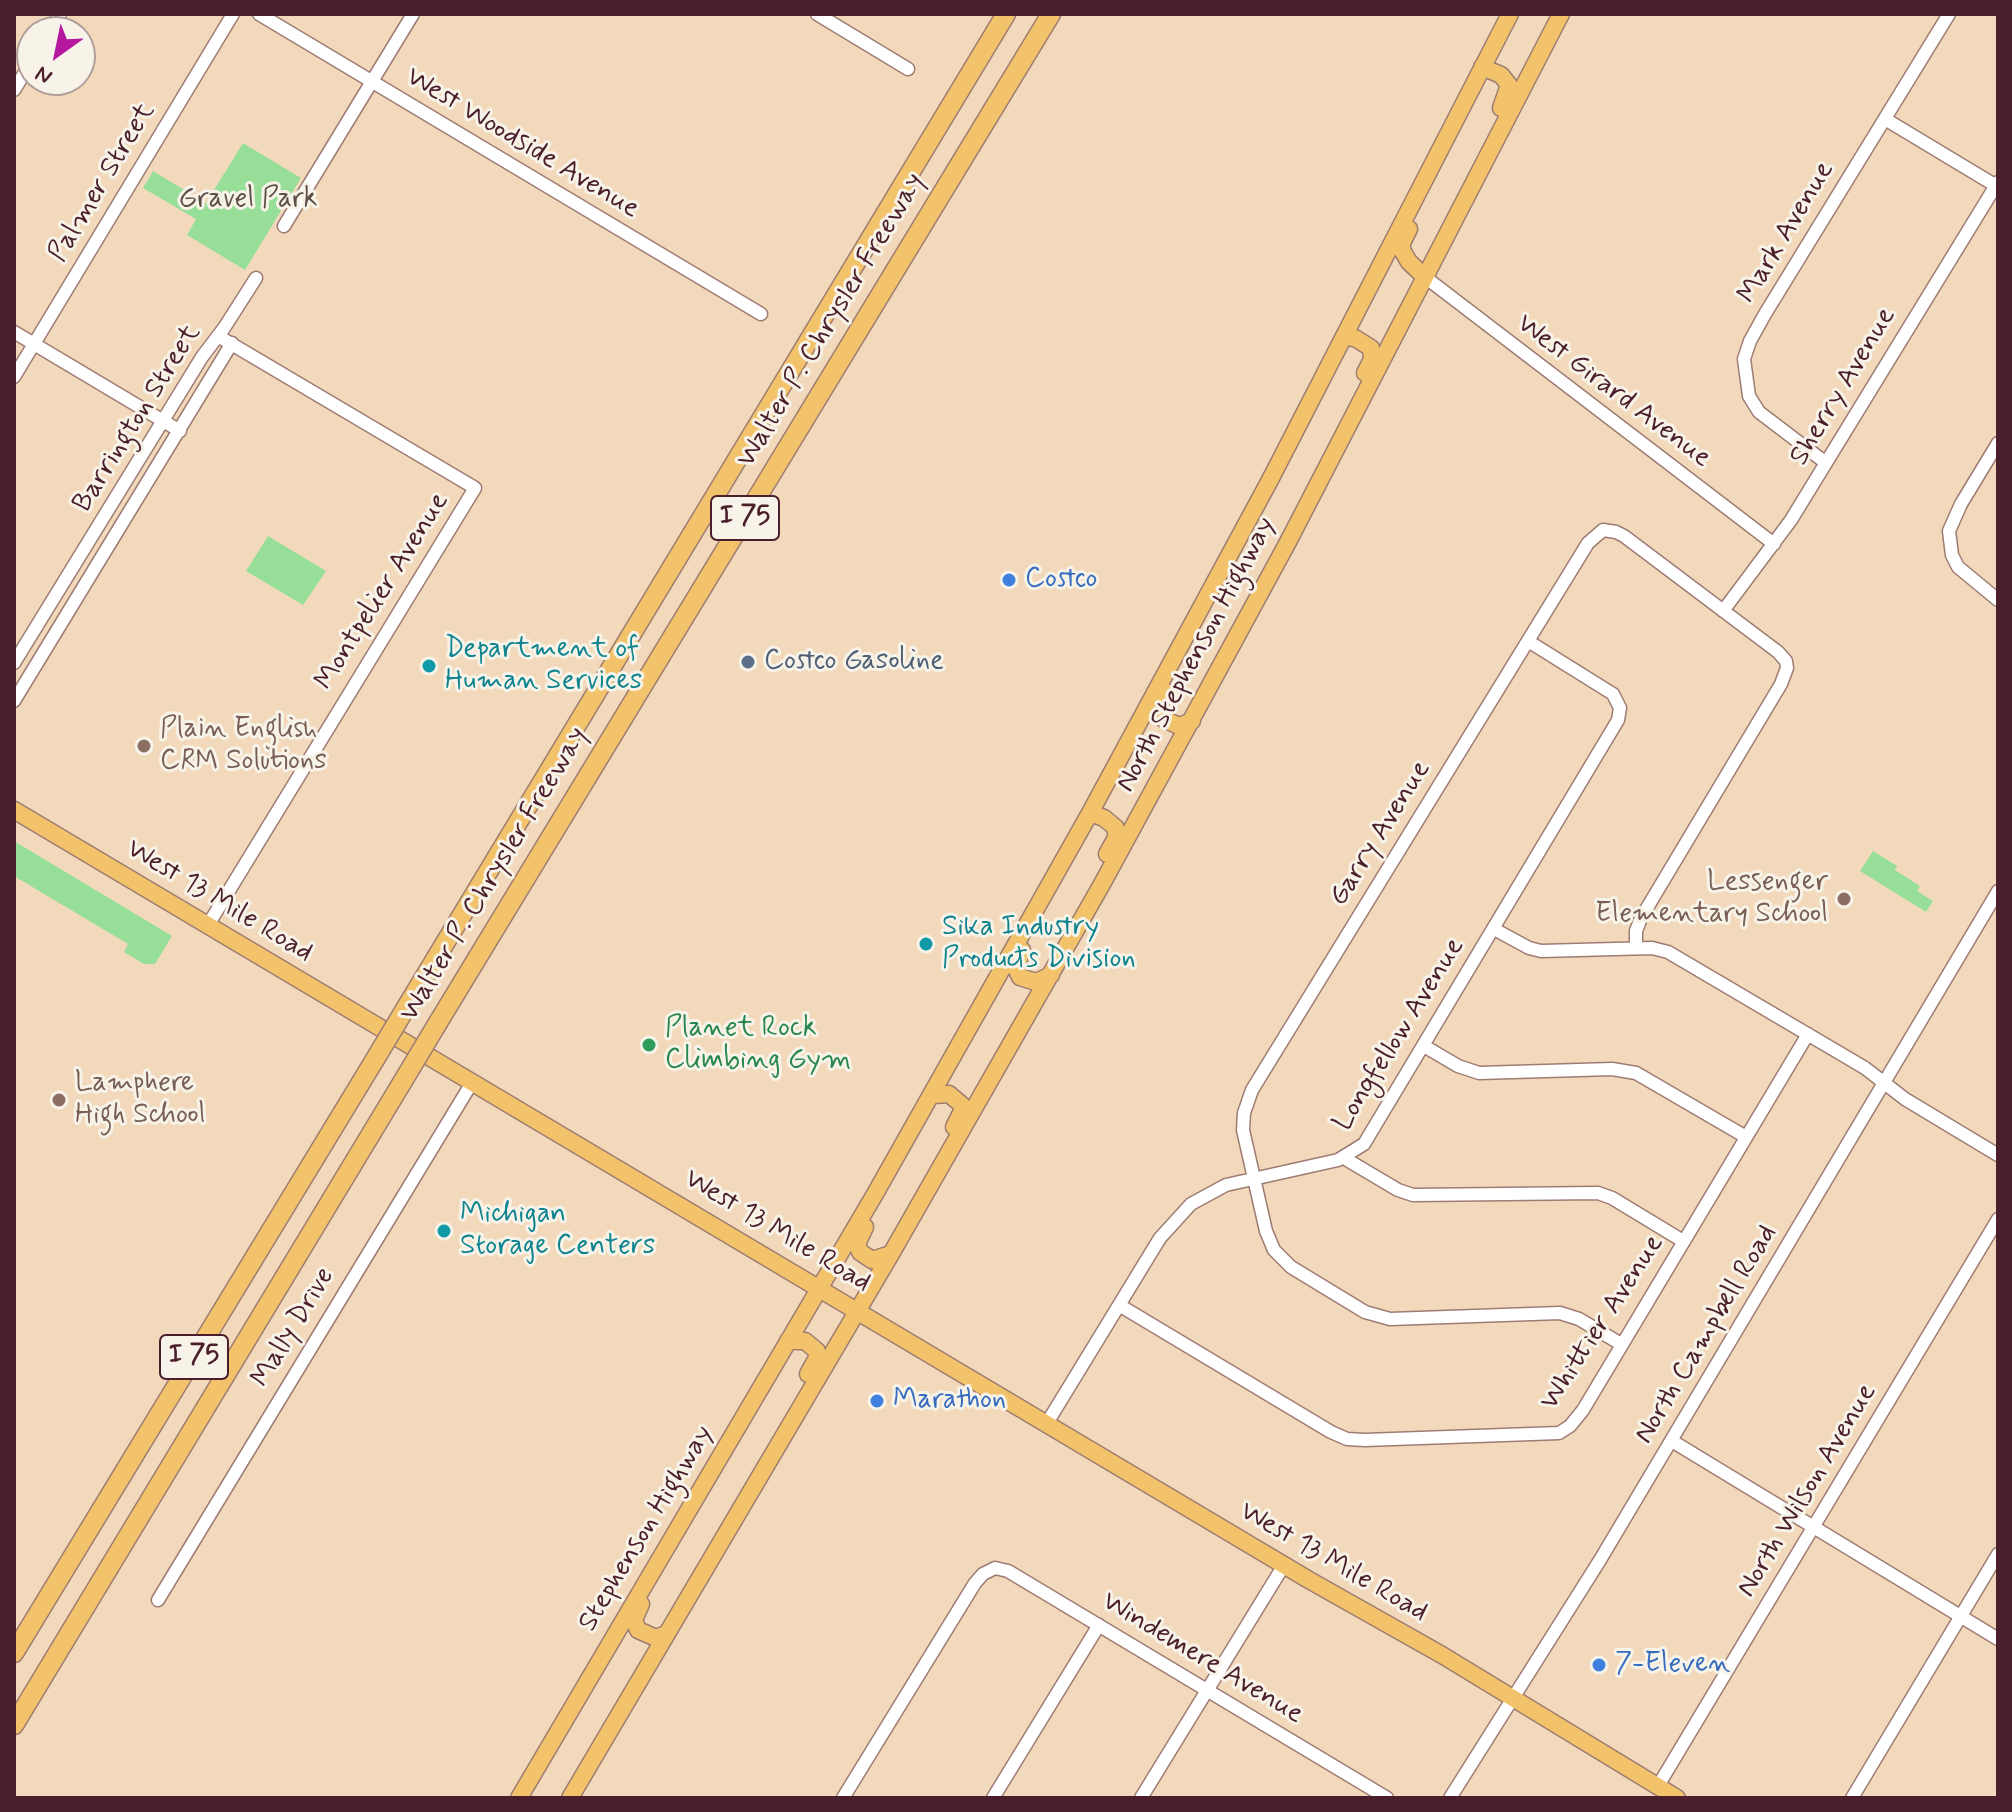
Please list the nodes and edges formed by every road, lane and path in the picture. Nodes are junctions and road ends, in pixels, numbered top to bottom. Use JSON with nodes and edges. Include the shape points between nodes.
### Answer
{"nodes":[{"id":1,"x":233,"y":14,"type":"edge"},
{"id":2,"x":259,"y":14,"type":"edge"},
{"id":3,"x":413,"y":14,"type":"edge"},
{"id":4,"x":817,"y":14,"type":"edge"},
{"id":5,"x":1006,"y":14,"type":"edge"},
{"id":6,"x":1051,"y":14,"type":"edge"},
{"id":7,"x":1510,"y":14,"type":"edge"},
{"id":8,"x":1561,"y":14,"type":"edge"},
{"id":9,"x":1949,"y":14,"type":"edge"},
{"id":10,"x":1482,"y":67,"type":"junction"},
{"id":11,"x":908,"y":69,"type":"dead end"},
{"id":12,"x":372,"y":82,"type":"junction"},
{"id":13,"x":1885,"y":119,"type":"junction"},
{"id":14,"x":1452,"y":125,"type":"junction"},
{"id":15,"x":1997,"y":185,"type":"edge"},
{"id":16,"x":1453,"y":223,"type":"junction"},
{"id":17,"x":284,"y":226,"type":"dead end"},
{"id":18,"x":1425,"y":277,"type":"junction"},
{"id":19,"x":256,"y":278,"type":"dead end"},
{"id":20,"x":761,"y":314,"type":"dead end"},
{"id":21,"x":14,"y":332,"type":"edge"},
{"id":22,"x":218,"y":336,"type":"junction"},
{"id":23,"x":1344,"y":337,"type":"junction"},
{"id":24,"x":232,"y":343,"type":"junction"},
{"id":25,"x":34,"y":344,"type":"junction"},
{"id":26,"x":14,"y":377,"type":"edge"},
{"id":27,"x":163,"y":421,"type":"junction"},
{"id":28,"x":180,"y":431,"type":"junction"},
{"id":29,"x":1998,"y":443,"type":"edge"},
{"id":30,"x":1826,"y":463,"type":"junction"},
{"id":31,"x":1314,"y":491,"type":"junction"},
{"id":32,"x":1774,"y":544,"type":"junction"},
{"id":33,"x":62,"y":585,"type":"junction"},
{"id":34,"x":1212,"y":589,"type":"junction"},
{"id":35,"x":79,"y":596,"type":"junction"},
{"id":36,"x":1998,"y":600,"type":"edge"},
{"id":37,"x":1723,"y":611,"type":"junction"},
{"id":38,"x":1528,"y":641,"type":"junction"},
{"id":39,"x":14,"y":663,"type":"edge"},
{"id":40,"x":14,"y":701,"type":"edge"},
{"id":41,"x":1192,"y":721,"type":"junction"},
{"id":42,"x":14,"y":810,"type":"edge"},
{"id":43,"x":1090,"y":813,"type":"junction"},
{"id":44,"x":1102,"y":884,"type":"junction"},
{"id":45,"x":1998,"y":891,"type":"edge"},
{"id":46,"x":1032,"y":915,"type":"junction"},
{"id":47,"x":208,"y":925,"type":"junction"},
{"id":48,"x":1494,"y":929,"type":"junction"},
{"id":49,"x":1636,"y":948,"type":"junction"},
{"id":50,"x":1051,"y":975,"type":"junction"},
{"id":51,"x":1808,"y":1034,"type":"junction"},
{"id":52,"x":1424,"y":1046,"type":"junction"},
{"id":53,"x":473,"y":1081,"type":"junction"},
{"id":54,"x":1885,"y":1084,"type":"junction"},
{"id":55,"x":933,"y":1095,"type":"junction"},
{"id":56,"x":917,"y":1122,"type":"junction"},
{"id":57,"x":1746,"y":1137,"type":"junction"},
{"id":58,"x":1998,"y":1155,"type":"edge"},
{"id":59,"x":1344,"y":1158,"type":"junction"},
{"id":60,"x":1254,"y":1178,"type":"junction"},
{"id":61,"x":910,"y":1219,"type":"junction"},
{"id":62,"x":1998,"y":1219,"type":"edge"},
{"id":63,"x":1683,"y":1241,"type":"junction"},
{"id":64,"x":891,"y":1254,"type":"junction"},
{"id":65,"x":820,"y":1287,"type":"junction"},
{"id":66,"x":1119,"y":1305,"type":"junction"},
{"id":67,"x":858,"y":1310,"type":"junction"},
{"id":68,"x":788,"y":1341,"type":"junction"},
{"id":69,"x":1621,"y":1344,"type":"junction"},
{"id":70,"x":1047,"y":1423,"type":"junction"},
{"id":71,"x":1672,"y":1441,"type":"junction"},
{"id":72,"x":728,"y":1445,"type":"junction"},
{"id":73,"x":756,"y":1482,"type":"junction"},
{"id":74,"x":1814,"y":1528,"type":"junction"},
{"id":75,"x":1998,"y":1554,"type":"edge"},
{"id":76,"x":1284,"y":1565,"type":"junction"},
{"id":77,"x":158,"y":1600,"type":"dead end"},
{"id":78,"x":1961,"y":1616,"type":"junction"},
{"id":79,"x":1099,"y":1625,"type":"junction"},
{"id":80,"x":666,"y":1634,"type":"junction"},
{"id":81,"x":1998,"y":1639,"type":"edge"},
{"id":82,"x":14,"y":1653,"type":"edge"},
{"id":83,"x":1208,"y":1690,"type":"junction"},
{"id":84,"x":1512,"y":1698,"type":"junction"},
{"id":85,"x":14,"y":1725,"type":"edge"},
{"id":86,"x":1658,"y":1786,"type":"junction"},
{"id":87,"x":519,"y":1798,"type":"edge"},
{"id":88,"x":570,"y":1798,"type":"edge"},
{"id":89,"x":843,"y":1798,"type":"edge"},
{"id":90,"x":993,"y":1798,"type":"edge"},
{"id":91,"x":1141,"y":1798,"type":"edge"},
{"id":92,"x":1387,"y":1798,"type":"edge"},
{"id":93,"x":1450,"y":1798,"type":"edge"},
{"id":94,"x":1677,"y":1798,"type":"edge"},
{"id":95,"x":1852,"y":1798,"type":"edge"}],
"edges":[{"from":1,"to":25,"type":"street","name":"Palmer Street"},
{"from":2,"to":12,"type":"street","name":"West Woodside Avenue"},
{"from":3,"to":12,"type":"street"},
{"from":4,"to":11,"type":"street"},
{"from":5,"to":82,"type":"highway","name":"Walter P. Chrysler Freeway","number":"I 75","bridge":true},
{"from":6,"to":85,"type":"highway","name":"Walter P. Chrysler Freeway","number":"I 75","bridge":true},
{"from":7,"to":10,"type":"main road","name":"North Stephenson Highway"},
{"from":8,"to":16,"type":"main road","name":"North Stephenson Highway"},
{"from":9,"to":13,"type":"street","name":"Mark Avenue"},
{"from":10,"to":14,"type":"main road","name":"North Stephenson Highway"},
{"from":10,"to":16,"type":"main road","via":[[1505,79],[1509,92],[1459,190]]},
{"from":12,"to":17,"type":"street"},
{"from":12,"to":20,"type":"street","name":"West Woodside Avenue"},
{"from":13,"to":15,"type":"street"},
{"from":13,"to":30,"type":"street","name":"Mark Avenue","via":[[1761,321],[1744,359],[1749,396],[1759,412]]},
{"from":14,"to":18,"type":"main road","via":[[1448,152],[1402,243],[1409,262]]},
{"from":14,"to":23,"type":"main road","name":"North Stephenson Highway"},
{"from":15,"to":30,"type":"street","name":"Sherry Avenue"},
{"from":16,"to":18,"type":"main road","name":"North Stephenson Highway"},
{"from":18,"to":31,"type":"main road","name":"North Stephenson Highway"},
{"from":18,"to":32,"type":"street","name":"West Girard Avenue"},
{"from":19,"to":22,"type":"street","name":"Barrington Street"},
{"from":21,"to":25,"type":"street"},
{"from":22,"to":24,"type":"street"},
{"from":22,"to":27,"type":"street","name":"Barrington Street"},
{"from":23,"to":31,"type":"main road","via":[[1364,342],[1372,359],[1321,458]]},
{"from":23,"to":34,"type":"main road","name":"North Stephenson Highway"},
{"from":24,"to":28,"type":"street","name":"Barrington Street"},
{"from":24,"to":47,"type":"street","name":"Montpelier Avenue","via":[[475,488]]},
{"from":25,"to":26,"type":"street","name":"Palmer Street"},
{"from":25,"to":27,"type":"street"},
{"from":27,"to":28,"type":"street"},
{"from":27,"to":33,"type":"street","name":"Barrington Street"},
{"from":28,"to":35,"type":"street","name":"Barrington Street"},
{"from":29,"to":36,"type":"street","via":[[1949,531],[1958,567]]},
{"from":30,"to":32,"type":"street","name":"Sherry Avenue"},
{"from":31,"to":41,"type":"main road","name":"North Stephenson Highway"},
{"from":32,"to":37,"type":"street","name":"Sherry Avenue"},
{"from":33,"to":35,"type":"street"},
{"from":33,"to":39,"type":"street","name":"Barrington Street"},
{"from":34,"to":41,"type":"main road","via":[[1206,617],[1160,703],[1162,718],[1170,724]]},
{"from":34,"to":43,"type":"main road","name":"North Stephenson Highway"},
{"from":35,"to":40,"type":"street","name":"Barrington Street"},
{"from":37,"to":38,"type":"street","name":"Garry Avenue","via":[[1624,536],[1603,530],[1588,543]]},
{"from":37,"to":49,"type":"street","via":[[1782,656],[1787,668],[1641,918]]},
{"from":38,"to":48,"type":"street","name":"Longfellow Avenue","via":[[1613,694],[1619,714]]},
{"from":38,"to":60,"type":"street","name":"Garry Avenue","via":[[1252,1090],[1243,1130]]},
{"from":41,"to":44,"type":"main road","name":"North Stephenson Highway"},
{"from":42,"to":47,"type":"main road","name":"West 13 Mile Road"},
{"from":43,"to":44,"type":"main road","via":[[1116,828],[1098,870]]},
{"from":43,"to":46,"type":"main road","name":"North Stephenson Highway"},
{"from":44,"to":50,"type":"main road","name":"North Stephenson Highway"},
{"from":45,"to":54,"type":"street","name":"North Campbell Road"},
{"from":46,"to":50,"type":"main road","via":[[1017,972],[1032,982]]},
{"from":46,"to":55,"type":"main road","name":"North Stephenson Highway"},
{"from":47,"to":53,"type":"main road","name":"West 13 Mile Road"},
{"from":48,"to":49,"type":"street","via":[[1541,951]]},
{"from":48,"to":52,"type":"street","name":"Longfellow Avenue"},
{"from":49,"to":51,"type":"street","via":[[1675,955]]},
{"from":50,"to":61,"type":"main road","name":"North Stephenson Highway"},
{"from":51,"to":54,"type":"street"},
{"from":51,"to":57,"type":"street","name":"Whittier Avenue"},
{"from":52,"to":57,"type":"street","via":[[1479,1073],[1636,1073]]},
{"from":52,"to":59,"type":"street","name":"Longfellow Avenue","via":[[1364,1144]]},
{"from":53,"to":65,"type":"main road","name":"West 13 Mile Road"},
{"from":53,"to":77,"type":"street","name":"Mally Drive"},
{"from":54,"to":58,"type":"street"},
{"from":54,"to":71,"type":"street","name":"North Campbell Road"},
{"from":55,"to":56,"type":"main road","name":"North Stephenson Highway"},
{"from":55,"to":61,"type":"main road","via":[[955,1097],[962,1111],[912,1200]]},
{"from":56,"to":64,"type":"main road","via":[[905,1159],[857,1244],[868,1258]]},
{"from":56,"to":65,"type":"main road","name":"North Stephenson Highway"},
{"from":57,"to":63,"type":"street","name":"Whittier Avenue"},
{"from":59,"to":60,"type":"street","name":"Longfellow Avenue"},
{"from":59,"to":63,"type":"street","via":[[1413,1195],[1598,1193]]},
{"from":60,"to":66,"type":"street","name":"Longfellow Avenue","via":[[1226,1185],[1185,1210],[1160,1238]]},
{"from":60,"to":69,"type":"street","name":"Garry Avenue","via":[[1268,1239],[1279,1257],[1365,1312],[1390,1319],[1560,1313]]},
{"from":61,"to":64,"type":"main road","name":"North Stephenson Highway"},
{"from":62,"to":74,"type":"street","name":"North Wilson Avenue"},
{"from":63,"to":69,"type":"street","name":"Whittier Avenue"},
{"from":64,"to":67,"type":"main road","name":"North Stephenson Highway"},
{"from":65,"to":67,"type":"main road","name":"West 13 Mile Road"},
{"from":65,"to":68,"type":"main road","name":"Stephenson Highway"},
{"from":66,"to":69,"type":"street","name":"Whittier Avenue","via":[[1331,1432],[1356,1440],[1559,1433],[1575,1420]]},
{"from":66,"to":70,"type":"street","name":"Longfellow Avenue"},
{"from":67,"to":70,"type":"main road","name":"West 13 Mile Road"},
{"from":67,"to":73,"type":"main road"},
{"from":68,"to":72,"type":"main road","name":"Stephenson Highway"},
{"from":68,"to":73,"type":"main road","via":[[805,1341],[817,1351],[817,1358],[759,1458]]},
{"from":70,"to":76,"type":"main road","name":"West 13 Mile Road"},
{"from":71,"to":74,"type":"street"},
{"from":71,"to":84,"type":"street","name":"North Campbell Road"},
{"from":72,"to":80,"type":"main road","via":[[717,1475],[635,1614],[635,1626],[642,1633],[656,1638]]},
{"from":72,"to":87,"type":"main road","name":"Stephenson Highway"},
{"from":73,"to":80,"type":"main road"},
{"from":74,"to":78,"type":"street"},
{"from":74,"to":86,"type":"street","name":"North Wilson Avenue"},
{"from":75,"to":78,"type":"street"},
{"from":76,"to":83,"type":"street"},
{"from":76,"to":84,"type":"main road","name":"West 13 Mile Road"},
{"from":78,"to":81,"type":"street"},
{"from":78,"to":95,"type":"street"},
{"from":79,"to":83,"type":"street","name":"Windemere Avenue"},
{"from":79,"to":89,"type":"street","name":"Windemere Avenue","via":[[1008,1571],[989,1570],[975,1583]]},
{"from":79,"to":90,"type":"street"},
{"from":80,"to":88,"type":"main road"},
{"from":83,"to":91,"type":"street"},
{"from":83,"to":92,"type":"street","name":"Windemere Avenue"},
{"from":84,"to":86,"type":"main road","name":"West 13 Mile Road"},
{"from":84,"to":93,"type":"street","name":"North Campbell Road"},
{"from":86,"to":94,"type":"main road","name":"West 13 Mile Road"}]}
